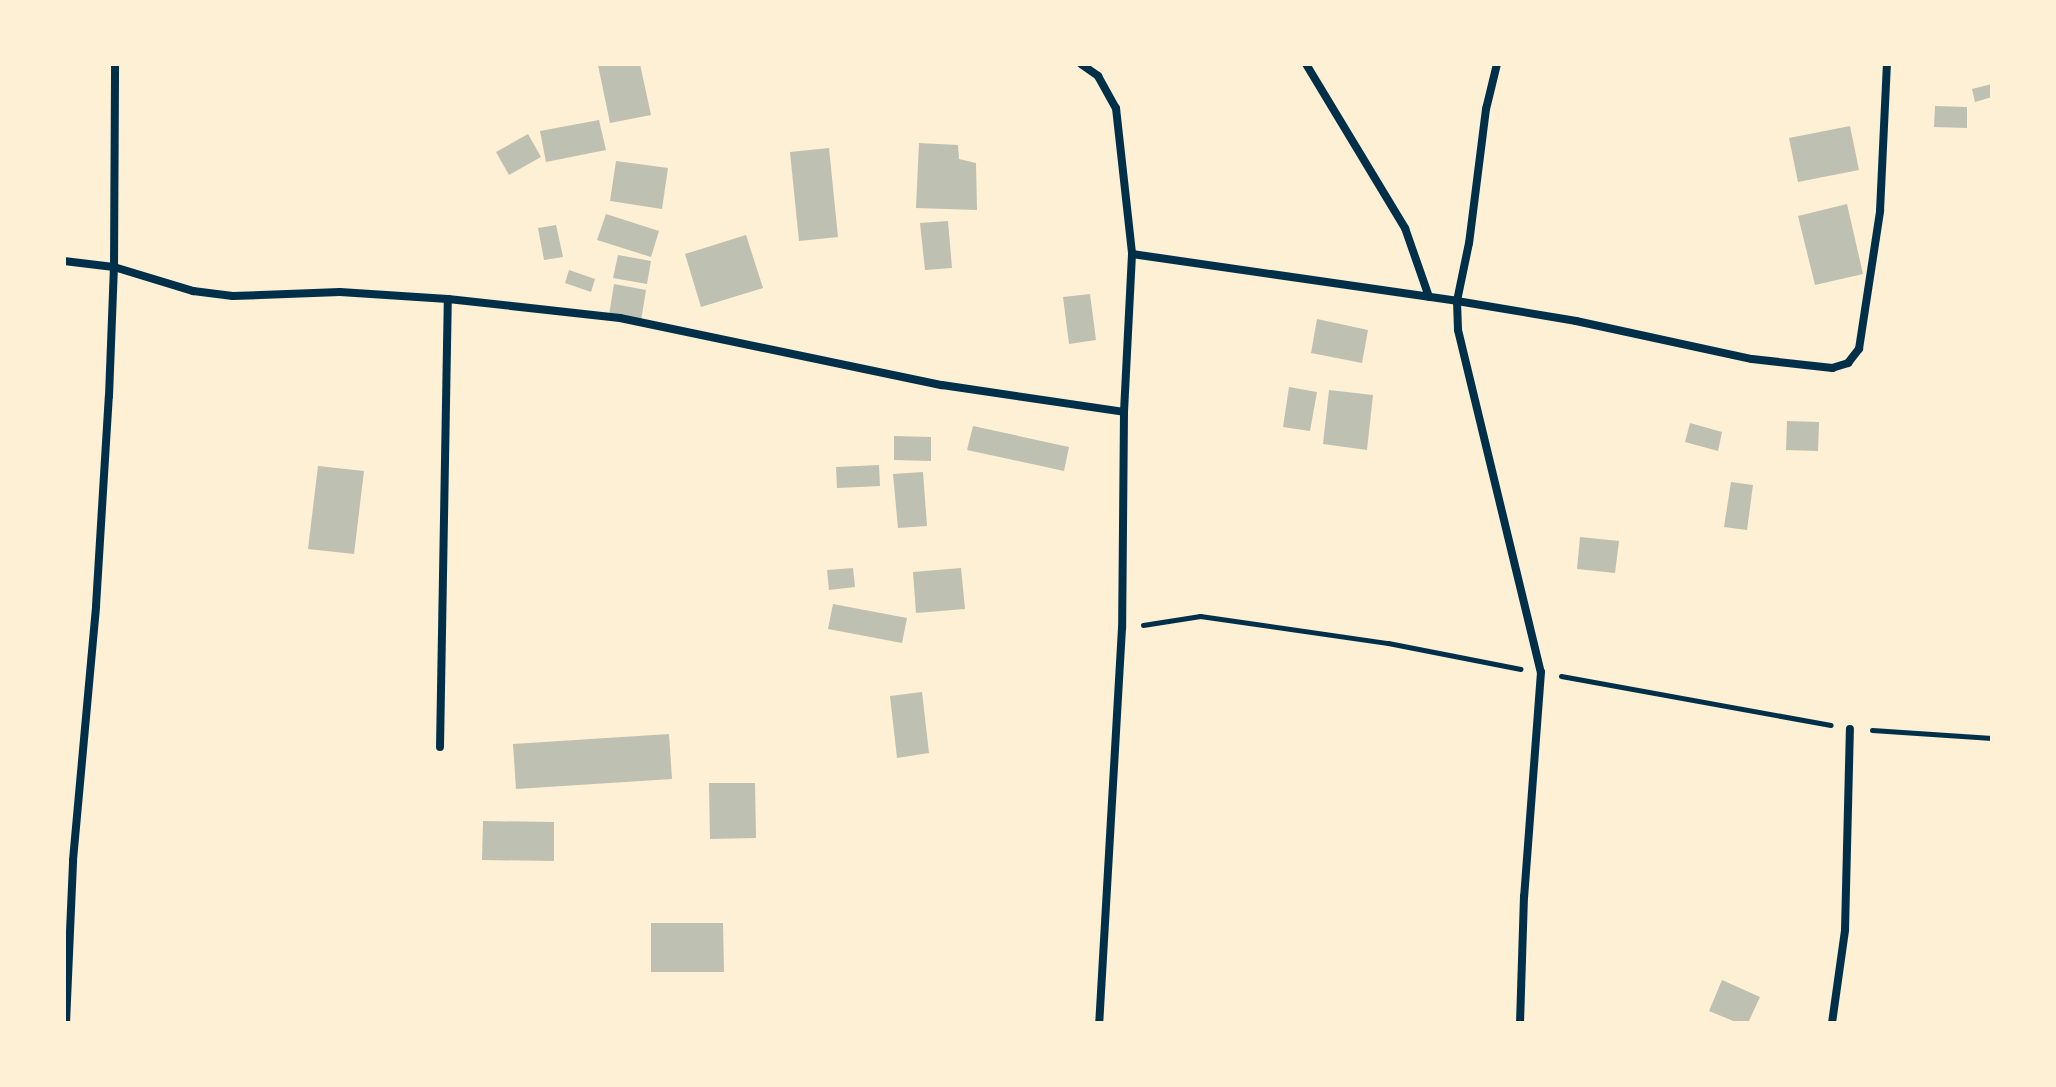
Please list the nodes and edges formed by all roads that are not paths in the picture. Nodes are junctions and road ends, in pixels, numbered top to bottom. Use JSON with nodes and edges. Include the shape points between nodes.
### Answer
{"nodes":[{"id":1,"x":115,"y":64,"type":"edge"},
{"id":2,"x":1081,"y":64,"type":"edge"},
{"id":3,"x":1306,"y":64,"type":"edge"},
{"id":4,"x":1497,"y":64,"type":"edge"},
{"id":5,"x":1887,"y":64,"type":"edge"},
{"id":6,"x":1132,"y":254,"type":"junction"},
{"id":7,"x":64,"y":261,"type":"edge"},
{"id":8,"x":114,"y":267,"type":"junction"},
{"id":9,"x":1429,"y":297,"type":"junction"},
{"id":10,"x":448,"y":299,"type":"junction"},
{"id":11,"x":1457,"y":301,"type":"junction"},
{"id":12,"x":1124,"y":412,"type":"junction"},
{"id":13,"x":1850,"y":729,"type":"dead end"},
{"id":14,"x":440,"y":747,"type":"dead end"},
{"id":15,"x":66,"y":1023,"type":"edge"},
{"id":16,"x":1099,"y":1023,"type":"edge"},
{"id":17,"x":1520,"y":1023,"type":"edge"},
{"id":18,"x":1832,"y":1023,"type":"edge"}],
"edges":[{"from":1,"to":8,"type":"street"},
{"from":2,"to":6,"type":"street","via":[[1098,76],[1116,108]]},
{"from":3,"to":9,"type":"street","via":[[1405,228]]},
{"from":4,"to":11,"type":"street"},
{"from":5,"to":11,"type":"street","via":[[1880,211],[1859,349],[1848,363],[1815,369]]},
{"from":6,"to":9,"type":"street"},
{"from":6,"to":12,"type":"street"},
{"from":7,"to":8,"type":"street"},
{"from":8,"to":10,"type":"street","via":[[193,291],[233,296],[340,292]]},
{"from":8,"to":15,"type":"street"},
{"from":9,"to":11,"type":"street"},
{"from":10,"to":12,"type":"street","via":[[620,318],[942,385]]},
{"from":10,"to":14,"type":"street"},
{"from":11,"to":17,"type":"street","via":[[1466,370],[1541,672]]},
{"from":12,"to":16,"type":"street","via":[[1122,628]]},
{"from":13,"to":18,"type":"street","via":[[1845,930]]}]}
